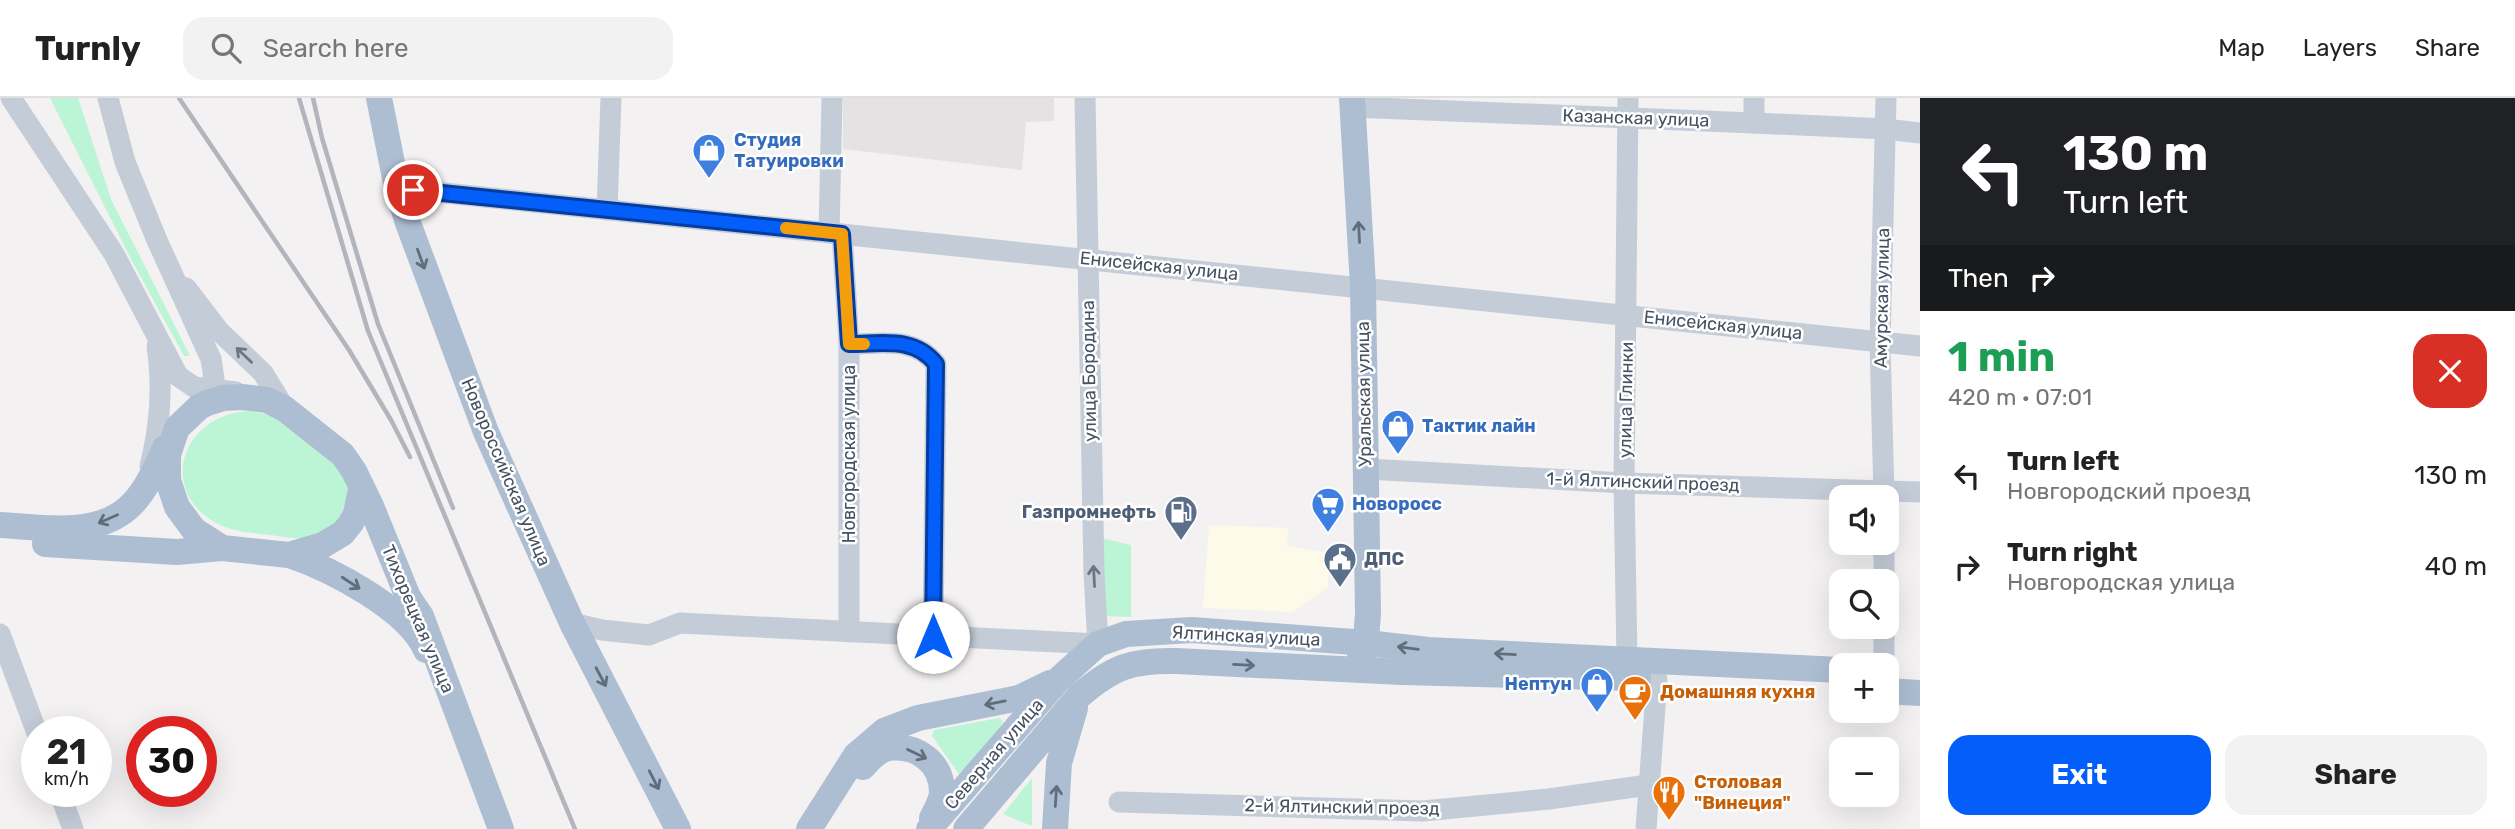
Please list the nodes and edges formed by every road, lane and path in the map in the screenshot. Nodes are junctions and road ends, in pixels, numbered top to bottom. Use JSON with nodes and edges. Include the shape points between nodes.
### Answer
{"nodes":[{"id":1,"x":11,"y":98,"type":"edge"},
{"id":2,"x":108,"y":98,"type":"edge"},
{"id":3,"x":379,"y":98,"type":"edge"},
{"id":4,"x":611,"y":98,"type":"edge"},
{"id":5,"x":832,"y":98,"type":"edge"},
{"id":6,"x":1085,"y":98,"type":"edge"},
{"id":7,"x":1754,"y":98,"type":"edge"},
{"id":8,"x":1885,"y":98,"type":"edge"},
{"id":9,"x":1352,"y":103,"type":"edge"},
{"id":10,"x":1497,"y":106,"type":"edge"},
{"id":11,"x":1628,"y":108,"type":"edge"},
{"id":12,"x":1754,"y":122,"type":"junction"},
{"id":13,"x":1886,"y":129,"type":"junction"},
{"id":14,"x":1920,"y":133,"type":"edge"},
{"id":15,"x":397,"y":188,"type":"junction"},
{"id":16,"x":607,"y":210,"type":"junction"},
{"id":17,"x":836,"y":233,"type":"junction"},
{"id":18,"x":1086,"y":258,"type":"junction"},
{"id":19,"x":166,"y":261,"type":"junction"},
{"id":20,"x":1363,"y":286,"type":"junction"},
{"id":21,"x":1627,"y":315,"type":"junction"},
{"id":22,"x":155,"y":337,"type":"junction"},
{"id":23,"x":1880,"y":342,"type":"junction"},
{"id":24,"x":849,"y":344,"type":"junction"},
{"id":25,"x":1920,"y":346,"type":"edge"},
{"id":26,"x":205,"y":398,"type":"junction"},
{"id":27,"x":276,"y":405,"type":"junction"},
{"id":28,"x":177,"y":428,"type":"junction"},
{"id":29,"x":1366,"y":469,"type":"junction"},
{"id":30,"x":1624,"y":483,"type":"junction"},
{"id":31,"x":1884,"y":485,"type":"edge"},
{"id":32,"x":145,"y":486,"type":"junction"},
{"id":33,"x":361,"y":489,"type":"junction"},
{"id":34,"x":1829,"y":491,"type":"edge"},
{"id":35,"x":1920,"y":492,"type":"edge"},
{"id":36,"x":1899,"y":493,"type":"edge"},
{"id":37,"x":0,"y":525,"type":"edge"},
{"id":38,"x":0,"y":541,"type":"edge"},
{"id":39,"x":222,"y":548,"type":"junction"},
{"id":40,"x":289,"y":555,"type":"junction"},
{"id":41,"x":572,"y":623,"type":"junction"},
{"id":42,"x":849,"y":632,"type":"junction"},
{"id":43,"x":0,"y":634,"type":"edge"},
{"id":44,"x":933,"y":637,"type":"junction"},
{"id":45,"x":1367,"y":643,"type":"junction"},
{"id":46,"x":1098,"y":644,"type":"junction"},
{"id":47,"x":1627,"y":660,"type":"junction"},
{"id":48,"x":1128,"y":664,"type":"joint"},
{"id":49,"x":1829,"y":669,"type":"edge"},
{"id":50,"x":1333,"y":670,"type":"junction"},
{"id":51,"x":1899,"y":673,"type":"edge"},
{"id":52,"x":1920,"y":674,"type":"edge"},
{"id":53,"x":1657,"y":679,"type":"junction"},
{"id":54,"x":1829,"y":687,"type":"edge"},
{"id":55,"x":1069,"y":688,"type":"junction"},
{"id":56,"x":1899,"y":691,"type":"edge"},
{"id":57,"x":1920,"y":692,"type":"edge"},
{"id":58,"x":31,"y":716,"type":"edge"},
{"id":59,"x":1648,"y":785,"type":"junction"},
{"id":60,"x":1119,"y":802,"type":"dead end"},
{"id":61,"x":65,"y":807,"type":"edge"},
{"id":62,"x":810,"y":827,"type":"edge"},
{"id":63,"x":73,"y":829,"type":"edge"},
{"id":64,"x":491,"y":829,"type":"edge"},
{"id":65,"x":501,"y":829,"type":"edge"},
{"id":66,"x":678,"y":829,"type":"edge"},
{"id":67,"x":928,"y":829,"type":"edge"},
{"id":68,"x":966,"y":829,"type":"edge"},
{"id":69,"x":1055,"y":829,"type":"edge"},
{"id":70,"x":1646,"y":829,"type":"edge"}],
"edges":[{"from":1,"to":22,"type":"street","via":[[114,254]]},
{"from":2,"to":19,"type":"street","via":[[125,162]]},
{"from":3,"to":15,"type":"main road","name":"Новороссийская улица"},
{"from":4,"to":16,"type":"street"},
{"from":5,"to":17,"type":"street","name":"Новгородская улица"},
{"from":6,"to":18,"type":"street","name":"улица Бородина"},
{"from":7,"to":12,"type":"street"},
{"from":8,"to":13,"type":"street","name":"Амурская улица"},
{"from":9,"to":10,"type":"street","name":"Казанская улица"},
{"from":20,"to":9,"type":"main road","name":"Уральская улица","one_way":true},
{"from":10,"to":11,"type":"street","name":"Казанская улица"},
{"from":11,"to":12,"type":"street","name":"Казанская улица"},
{"from":11,"to":21,"type":"street","name":"улица Глинки"},
{"from":12,"to":13,"type":"street","name":"Казанская улица"},
{"from":13,"to":14,"type":"street","name":"Казанская улица"},
{"from":13,"to":23,"type":"street","name":"Амурская улица"},
{"from":15,"to":16,"type":"street","name":"Енисейская улица"},
{"from":15,"to":41,"type":"main road","name":"Новороссийская улица","one_way":true,"via":[[486,432]]},
{"from":16,"to":17,"type":"street","name":"Енисейская улица"},
{"from":17,"to":18,"type":"street","name":"Енисейская улица"},
{"from":17,"to":24,"type":"street","name":"Новгородская улица"},
{"from":18,"to":20,"type":"street","name":"Енисейская улица"},
{"from":46,"to":18,"type":"street","name":"улица Бородина","one_way":true},
{"from":19,"to":26,"type":"street","via":[[211,359],[214,379]]},
{"from":27,"to":19,"type":"street","one_way":true,"via":[[263,373],[219,331]]},
{"from":20,"to":21,"type":"street","name":"Енисейская улица"},
{"from":20,"to":29,"type":"main road","name":"Уральская улица"},
{"from":21,"to":23,"type":"street","name":"Енисейская улица"},
{"from":21,"to":30,"type":"street","name":"улица Глинки"},
{"from":22,"to":26,"type":"street","via":[[178,376]]},
{"from":22,"to":28,"type":"street"},
{"from":22,"to":32,"type":"street","via":[[160,409]]},
{"from":23,"to":25,"type":"street","name":"Енисейская улица"},
{"from":23,"to":31,"type":"street","name":"Амурская улица"},
{"from":24,"to":42,"type":"street","name":"Новгородская улица"},
{"from":24,"to":44,"type":"street","via":[[907,344],[926,352],[936,364]]},
{"from":26,"to":27,"type":"main road","via":[[242,397]]},
{"from":26,"to":28,"type":"main road"},
{"from":27,"to":33,"type":"main road","via":[[343,455]]},
{"from":28,"to":32,"type":"main road"},
{"from":28,"to":39,"type":"main road","via":[[168,455],[172,494],[194,530]]},
{"from":29,"to":30,"type":"street","name":"1-й Ялтинский проезд"},
{"from":29,"to":45,"type":"main road","name":"Уральская улица"},
{"from":30,"to":34,"type":"street","name":"1-й Ялтинский проезд"},
{"from":30,"to":47,"type":"street","name":"улица Глинки"},
{"from":32,"to":37,"type":"main road","one_way":true,"via":[[129,507],[97,524],[77,528]]},
{"from":33,"to":40,"type":"main road","via":[[356,514],[343,533],[323,545]]},
{"from":33,"to":65,"type":"main road","name":"Тихорецкая улица","via":[[408,597],[421,616]]},
{"from":35,"to":36,"type":"street","name":"1-й Ялтинский проезд"},
{"from":38,"to":39,"type":"main road","via":[[177,552]]},
{"from":39,"to":40,"type":"main road"},
{"from":40,"to":64,"type":"main road","name":"Тихорецкая улица","one_way":true,"via":[[350,582],[383,604],[423,644]]},
{"from":41,"to":42,"type":"street","name":"Ялтинская улица","via":[[649,635],[680,623]]},
{"from":41,"to":66,"type":"main road","name":"Новороссийская улица","one_way":true},
{"from":42,"to":44,"type":"street","name":"Ялтинская улица"},
{"from":43,"to":58,"type":"street"},
{"from":44,"to":46,"type":"street","name":"Ялтинская улица"},
{"from":45,"to":46,"type":"main road","name":"Ялтинская улица","via":[[1192,630],[1126,634]]},
{"from":47,"to":45,"type":"main road","name":"Ялтинская улица","one_way":true},
{"from":45,"to":50,"type":"main road","via":[[1358,658]]},
{"from":46,"to":55,"type":"main road","name":"Северная улица"},
{"from":47,"to":49,"type":"main road","name":"Ялтинская улица"},
{"from":48,"to":50,"type":"main road","name":"Ялтинская улица","one_way":true,"via":[[1151,660]]},
{"from":48,"to":55,"type":"main road","name":"Северная улица"},
{"from":50,"to":53,"type":"main road","name":"Ялтинская улица"},
{"from":51,"to":52,"type":"main road"},
{"from":53,"to":54,"type":"main road","name":"Ялтинская улица"},
{"from":53,"to":59,"type":"street"},
{"from":55,"to":62,"type":"main road","name":"Северная улица","one_way":true,"via":[[918,718],[884,731],[856,755]]},
{"from":55,"to":67,"type":"main road","name":"Северная улица"},
{"from":55,"to":68,"type":"main road","name":"Северная улица"},
{"from":69,"to":55,"type":"main road","name":"Северная улица","one_way":true},
{"from":56,"to":57,"type":"main road"},
{"from":59,"to":60,"type":"street","name":"2-й Ялтинский проезд","via":[[1423,811]]},
{"from":59,"to":70,"type":"street"},
{"from":61,"to":63,"type":"street"},
{"from":62,"to":67,"type":"main road","one_way":true,"via":[[872,757],[887,748],[913,749],[940,775],[942,795]]}]}
